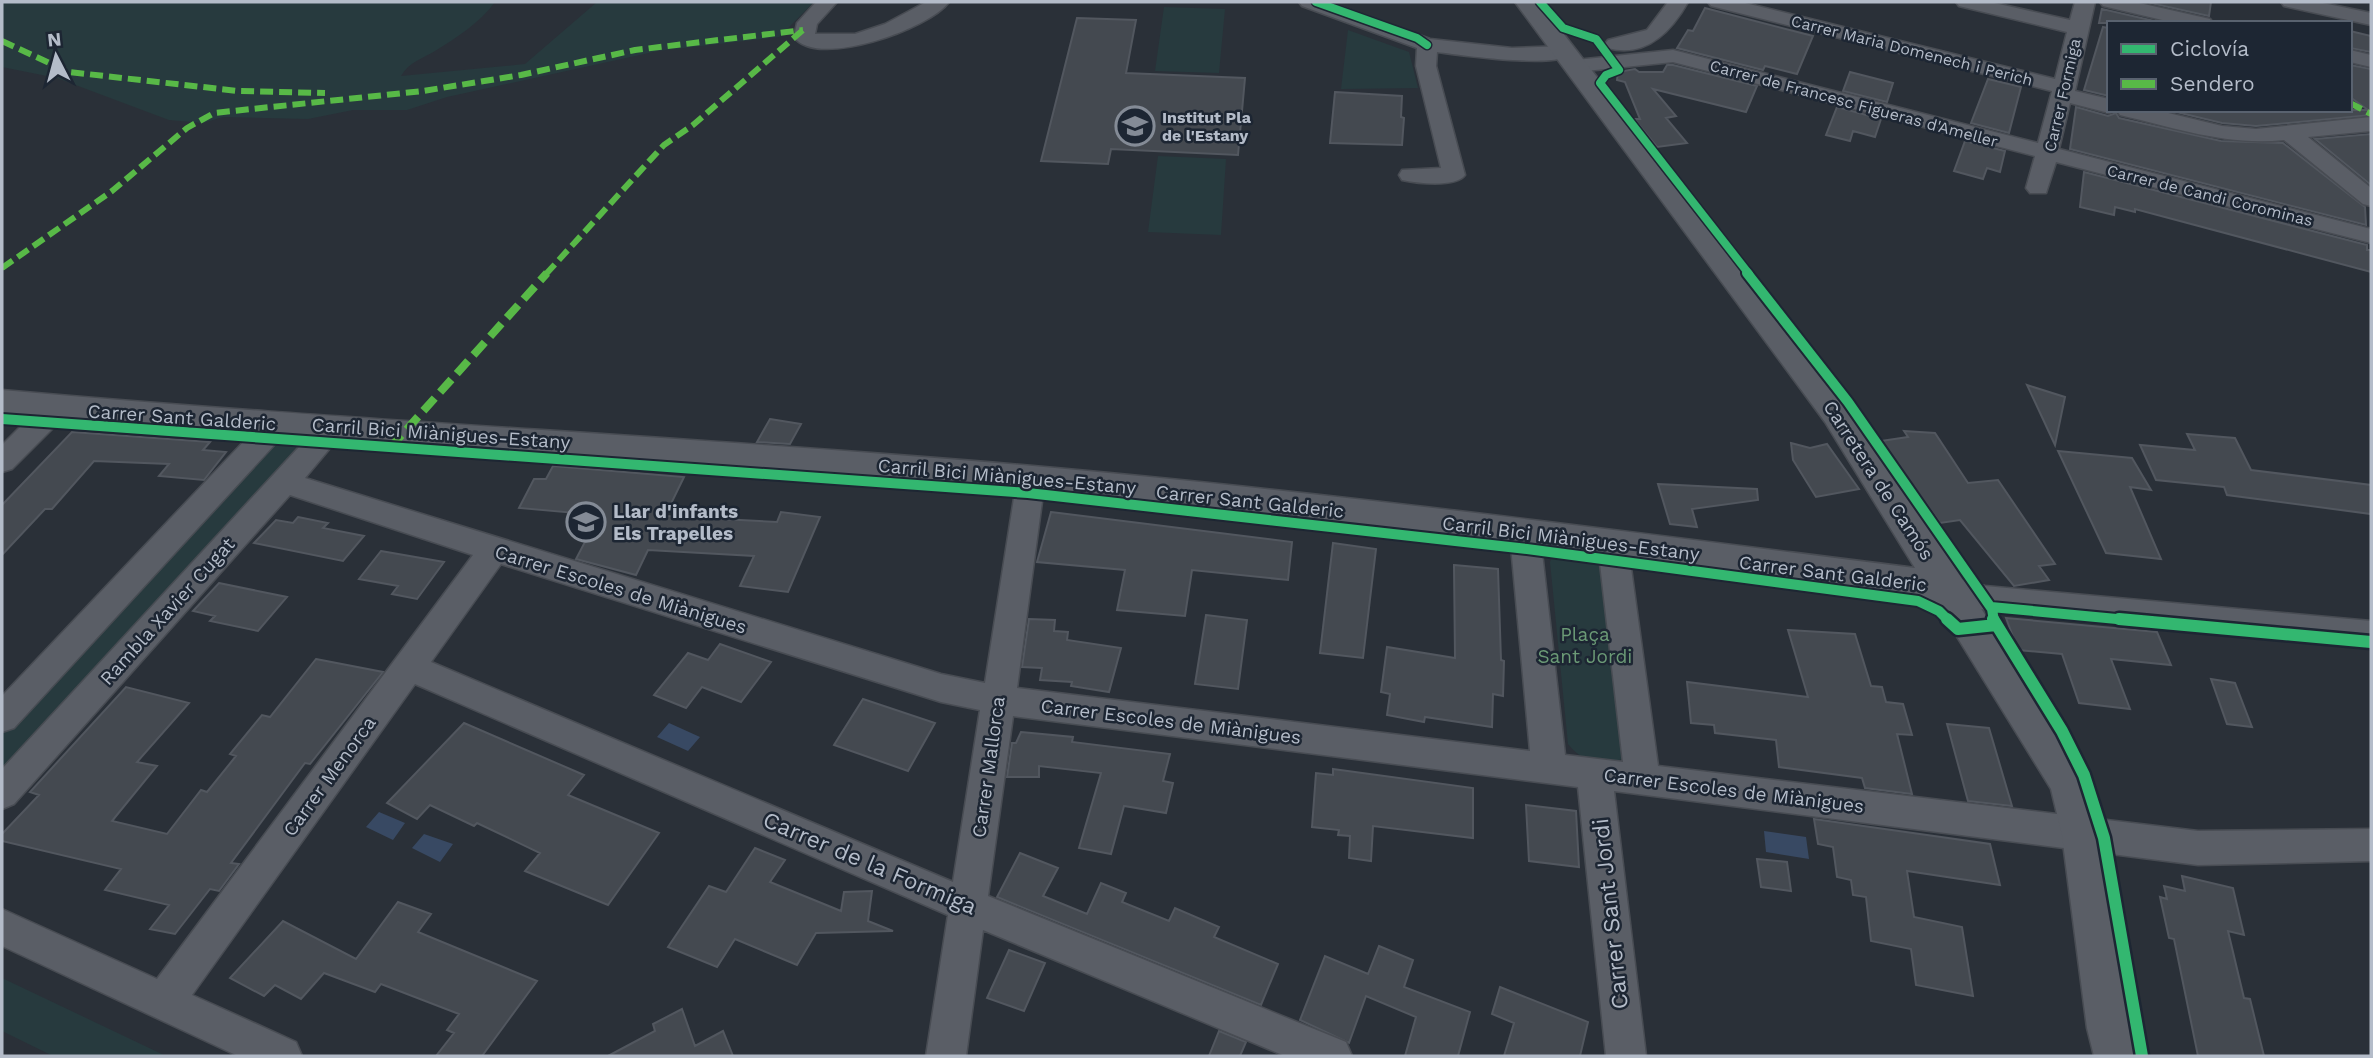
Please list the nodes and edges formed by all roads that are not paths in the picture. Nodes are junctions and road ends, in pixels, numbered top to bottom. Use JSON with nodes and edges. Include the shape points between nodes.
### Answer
{"nodes":[{"id":1,"x":827,"y":2,"type":"edge"},
{"id":2,"x":939,"y":2,"type":"edge"},
{"id":3,"x":1309,"y":2,"type":"edge"},
{"id":4,"x":1527,"y":2,"type":"edge"},
{"id":5,"x":1678,"y":2,"type":"edge"},
{"id":6,"x":1718,"y":2,"type":"edge"},
{"id":7,"x":1966,"y":2,"type":"edge"},
{"id":8,"x":2085,"y":2,"type":"edge"},
{"id":9,"x":2094,"y":2,"type":"edge"},
{"id":10,"x":2110,"y":2,"type":"edge"},
{"id":11,"x":2291,"y":2,"type":"edge"},
{"id":12,"x":2371,"y":19,"type":"edge"},
{"id":13,"x":2118,"y":21,"type":"edge"},
{"id":14,"x":2194,"y":21,"type":"edge"},
{"id":15,"x":2077,"y":27,"type":"junction"},
{"id":16,"x":1643,"y":41,"type":"junction"},
{"id":17,"x":1427,"y":45,"type":"junction"},
{"id":18,"x":1567,"y":56,"type":"junction"},
{"id":19,"x":2352,"y":56,"type":"edge"},
{"id":20,"x":1658,"y":58,"type":"junction"},
{"id":21,"x":2371,"y":61,"type":"edge"},
{"id":22,"x":2065,"y":91,"type":"junction"},
{"id":23,"x":2352,"y":104,"type":"edge"},
{"id":24,"x":2107,"y":105,"type":"edge"},
{"id":25,"x":2136,"y":112,"type":"edge"},
{"id":26,"x":2228,"y":112,"type":"edge"},
{"id":27,"x":2371,"y":114,"type":"edge"},
{"id":28,"x":2371,"y":124,"type":"edge"},
{"id":29,"x":2289,"y":133,"type":"junction"},
{"id":30,"x":2256,"y":135,"type":"junction"},
{"id":31,"x":2049,"y":153,"type":"junction"},
{"id":32,"x":1410,"y":175,"type":"dead end"},
{"id":33,"x":2038,"y":188,"type":"dead end"},
{"id":34,"x":2371,"y":199,"type":"edge"},
{"id":35,"x":2371,"y":236,"type":"edge"},
{"id":36,"x":2,"y":402,"type":"edge"},
{"id":37,"x":56,"y":408,"type":"junction"},
{"id":38,"x":277,"y":424,"type":"junction"},
{"id":39,"x":332,"y":429,"type":"junction"},
{"id":40,"x":2,"y":462,"type":"edge"},
{"id":41,"x":1031,"y":479,"type":"junction"},
{"id":42,"x":285,"y":482,"type":"junction"},
{"id":43,"x":1525,"y":535,"type":"junction"},
{"id":44,"x":1613,"y":546,"type":"junction"},
{"id":45,"x":494,"y":550,"type":"junction"},
{"id":46,"x":1950,"y":588,"type":"junction"},
{"id":47,"x":2371,"y":634,"type":"edge"},
{"id":48,"x":409,"y":667,"type":"junction"},
{"id":49,"x":997,"y":701,"type":"junction"},
{"id":50,"x":2,"y":718,"type":"edge"},
{"id":51,"x":1549,"y":766,"type":"junction"},
{"id":52,"x":1594,"y":772,"type":"junction"},
{"id":53,"x":1642,"y":778,"type":"junction"},
{"id":54,"x":2,"y":793,"type":"edge"},
{"id":55,"x":2084,"y":835,"type":"junction"},
{"id":56,"x":2371,"y":845,"type":"edge"},
{"id":57,"x":969,"y":906,"type":"junction"},
{"id":58,"x":2,"y":928,"type":"edge"},
{"id":59,"x":163,"y":1002,"type":"junction"},
{"id":60,"x":282,"y":1056,"type":"edge"},
{"id":61,"x":946,"y":1056,"type":"edge"},
{"id":62,"x":1332,"y":1056,"type":"edge"},
{"id":63,"x":1626,"y":1056,"type":"edge"},
{"id":64,"x":2118,"y":1056,"type":"edge"}],
"edges":[{"from":1,"to":2,"type":"street","via":[[803,30],[804,37],[842,42],[880,33]]},
{"from":3,"to":17,"type":"street"},
{"from":4,"to":18,"type":"street","name":"Carretera de Camós"},
{"from":5,"to":16,"type":"street","via":[[1661,32]]},
{"from":6,"to":22,"type":"street","name":"Carrer Maria Domenech i Perich"},
{"from":7,"to":15,"type":"street"},
{"from":8,"to":15,"type":"street","name":"Carrer Formiga"},
{"from":9,"to":13,"type":"street"},
{"from":10,"to":14,"type":"street"},
{"from":11,"to":12,"type":"street"},
{"from":15,"to":22,"type":"street","name":"Carrer Formiga"},
{"from":16,"to":18,"type":"street"},
{"from":16,"to":20,"type":"street"},
{"from":17,"to":18,"type":"street"},
{"from":17,"to":32,"type":"street","via":[[1426,66],[1454,175]]},
{"from":18,"to":20,"type":"street","name":"Carrer de Francesc Figueras d'Ameller"},
{"from":18,"to":46,"type":"street","name":"Carretera de Camós","via":[[1837,413]]},
{"from":19,"to":21,"type":"street"},
{"from":20,"to":31,"type":"street","name":"Carrer de Francesc Figueras d'Ameller","via":[[1674,56]]},
{"from":22,"to":24,"type":"street","name":"Carrer Maria Domenech i Perich"},
{"from":22,"to":31,"type":"street","name":"Carrer Formiga"},
{"from":23,"to":27,"type":"street"},
{"from":25,"to":30,"type":"street","via":[[2222,133]]},
{"from":26,"to":30,"type":"street"},
{"from":28,"to":29,"type":"street"},
{"from":29,"to":30,"type":"street"},
{"from":29,"to":34,"type":"street"},
{"from":31,"to":33,"type":"street","name":"Carrer Formiga"},
{"from":31,"to":35,"type":"street","name":"Carrer de Candi Corominas"},
{"from":36,"to":37,"type":"street","name":"Carrer Sant Galderic"},
{"from":37,"to":38,"type":"street","name":"Carrer Sant Galderic"},
{"from":37,"to":40,"type":"street"},
{"from":38,"to":39,"type":"street","name":"Carrer Sant Galderic"},
{"from":38,"to":50,"type":"street"},
{"from":39,"to":41,"type":"street","name":"Carrer Sant Galderic"},
{"from":39,"to":42,"type":"street","name":"Rambla Xavier Cugat"},
{"from":41,"to":43,"type":"street","name":"Carrer Sant Galderic","via":[[1332,509]]},
{"from":41,"to":49,"type":"street","name":"Carrer Mallorca"},
{"from":42,"to":45,"type":"street","name":"Carrer Escoles de Miànigues"},
{"from":42,"to":54,"type":"street","name":"Rambla Xavier Cugat"},
{"from":43,"to":44,"type":"street","name":"Carrer Sant Galderic"},
{"from":43,"to":51,"type":"street"},
{"from":44,"to":46,"type":"street","name":"Carrer Sant Galderic"},
{"from":44,"to":53,"type":"street"},
{"from":45,"to":48,"type":"street","name":"Carrer Menorca"},
{"from":45,"to":49,"type":"street","name":"Carrer Escoles de Miànigues","via":[[941,688]]},
{"from":46,"to":47,"type":"street","via":[[1985,598]]},
{"from":46,"to":55,"type":"street","name":"Carretera de Camós","via":[[2071,784]]},
{"from":48,"to":57,"type":"street","name":"Carrer de la Formiga"},
{"from":48,"to":59,"type":"street","name":"Carrer Menorca"},
{"from":49,"to":51,"type":"street","name":"Carrer Escoles de Miànigues"},
{"from":49,"to":57,"type":"street","name":"Carrer Mallorca"},
{"from":51,"to":52,"type":"street","name":"Carrer Escoles de Miànigues"},
{"from":52,"to":53,"type":"street","name":"Carrer Escoles de Miànigues"},
{"from":52,"to":63,"type":"street","name":"Carrer Sant Jordi"},
{"from":53,"to":55,"type":"street","name":"Carrer Escoles de Miànigues"},
{"from":55,"to":56,"type":"street","name":"Carrer Escoles de Miànigues","via":[[2198,848]]},
{"from":55,"to":64,"type":"street","name":"Carretera de Camós"},
{"from":57,"to":61,"type":"street","name":"Carrer Mallorca"},
{"from":57,"to":62,"type":"street","name":"Carrer de la Formiga"},
{"from":58,"to":59,"type":"street"},
{"from":59,"to":60,"type":"street"}]}
